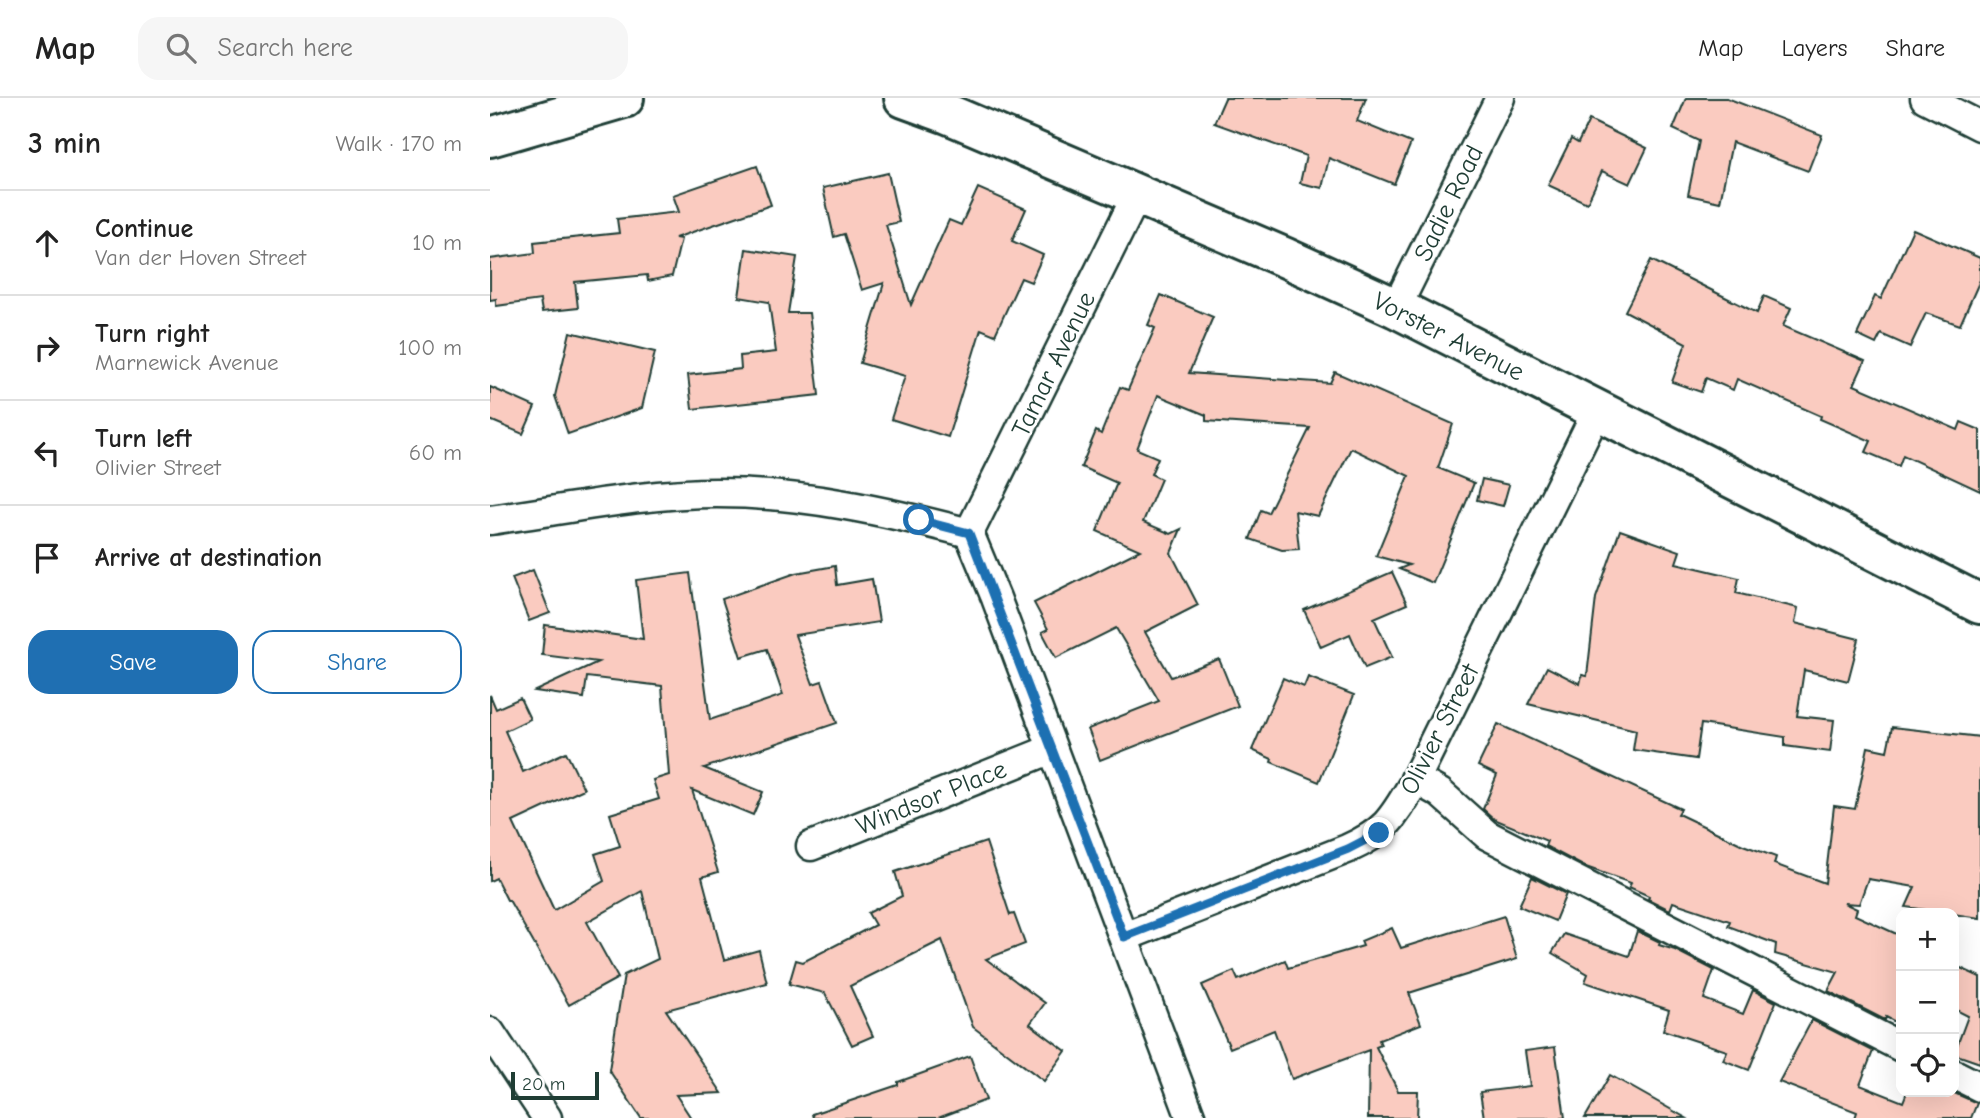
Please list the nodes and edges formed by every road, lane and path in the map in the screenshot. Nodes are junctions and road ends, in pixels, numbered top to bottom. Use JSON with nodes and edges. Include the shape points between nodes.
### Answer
{"nodes":[{"id":1,"x":624,"y":98,"type":"edge"},
{"id":2,"x":904,"y":98,"type":"edge"},
{"id":3,"x":1500,"y":98,"type":"edge"},
{"id":4,"x":1925,"y":98,"type":"edge"},
{"id":5,"x":1980,"y":125,"type":"edge"},
{"id":6,"x":490,"y":137,"type":"edge"},
{"id":7,"x":1137,"y":195,"type":"junction"},
{"id":8,"x":1396,"y":308,"type":"junction"},
{"id":9,"x":1597,"y":411,"type":"junction"},
{"id":10,"x":490,"y":520,"type":"edge"},
{"id":11,"x":969,"y":533,"type":"junction"},
{"id":12,"x":1980,"y":604,"type":"edge"},
{"id":13,"x":1052,"y":749,"type":"junction"},
{"id":14,"x":1415,"y":779,"type":"junction"},
{"id":15,"x":811,"y":846,"type":"dead end"},
{"id":16,"x":1124,"y":937,"type":"junction"},
{"id":17,"x":490,"y":1032,"type":"edge"},
{"id":18,"x":1896,"y":1044,"type":"edge"},
{"id":19,"x":1959,"y":1076,"type":"edge"},
{"id":20,"x":1980,"y":1087,"type":"edge"},
{"id":21,"x":1181,"y":1115,"type":"edge"},
{"id":22,"x":547,"y":1118,"type":"edge"}],
"edges":[{"from":1,"to":6,"type":"main road"},
{"from":2,"to":7,"type":"main road","name":"Vorster Avenue"},
{"from":3,"to":8,"type":"street","name":"Sadie Road"},
{"from":4,"to":5,"type":"street"},
{"from":7,"to":8,"type":"main road","name":"Vorster Avenue"},
{"from":7,"to":11,"type":"street","name":"Tamar Avenue"},
{"from":8,"to":9,"type":"main road","name":"Vorster Avenue"},
{"from":9,"to":12,"type":"main road","name":"Vorster Avenue"},
{"from":9,"to":14,"type":"street","name":"Olivier Street"},
{"from":10,"to":11,"type":"street","via":[[647,498],[761,495],[874,509]]},
{"from":11,"to":13,"type":"street"},
{"from":13,"to":15,"type":"street","name":"Windsor Place"},
{"from":13,"to":16,"type":"street"},
{"from":14,"to":16,"type":"street","name":"Olivier Street","via":[[1379,833]]},
{"from":14,"to":18,"type":"street","via":[[1440,793],[1486,835]]},
{"from":16,"to":21,"type":"street"},
{"from":17,"to":22,"type":"street"},
{"from":19,"to":20,"type":"street"}]}
